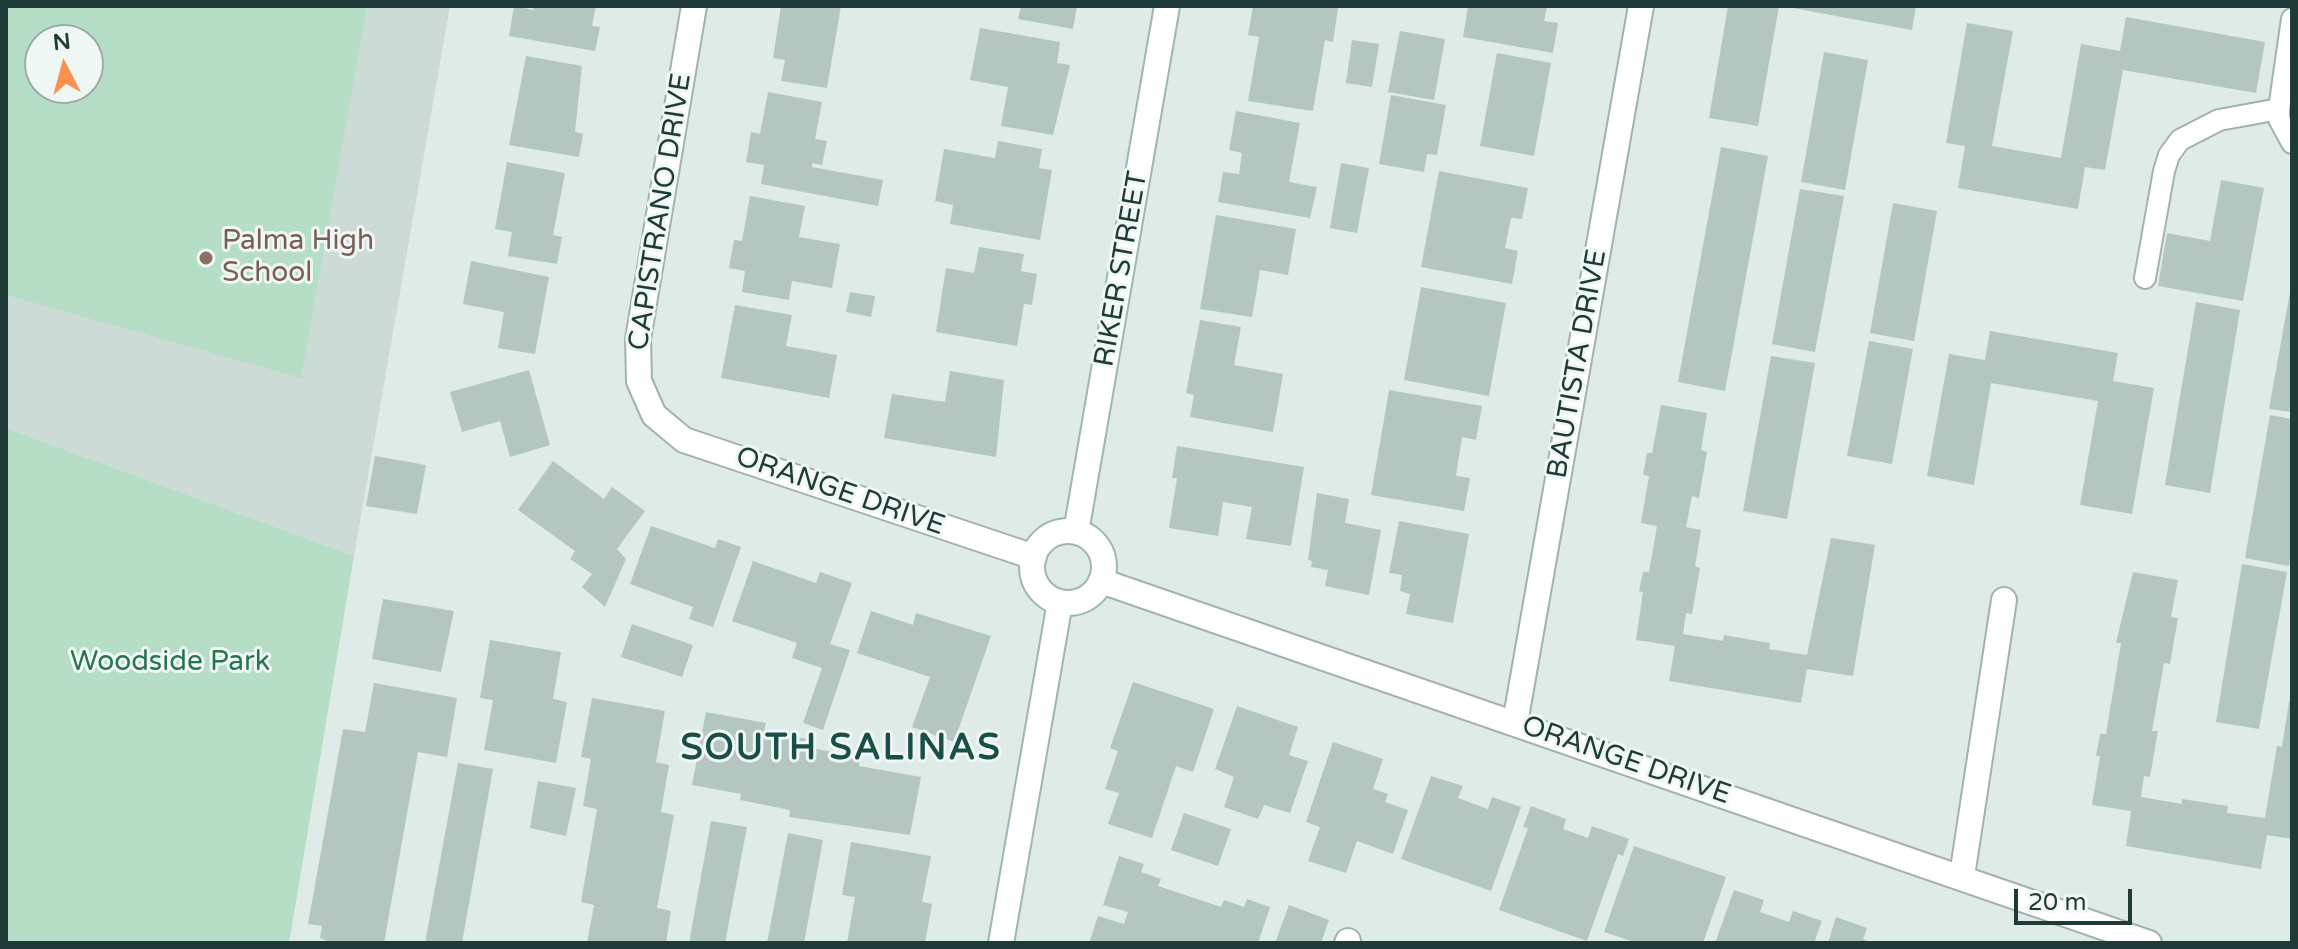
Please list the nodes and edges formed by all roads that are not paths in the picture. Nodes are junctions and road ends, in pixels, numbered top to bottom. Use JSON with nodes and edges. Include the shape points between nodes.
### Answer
{"nodes":[{"id":1,"x":694,"y":6,"type":"edge"},
{"id":2,"x":1167,"y":6,"type":"edge"},
{"id":3,"x":1641,"y":6,"type":"edge"},
{"id":4,"x":2292,"y":19,"type":"edge"},
{"id":5,"x":2279,"y":109,"type":"junction"},
{"id":6,"x":2292,"y":143,"type":"edge"},
{"id":7,"x":2145,"y":278,"type":"dead end"},
{"id":8,"x":654,"y":415,"type":"joint"},
{"id":9,"x":1076,"y":532,"type":"junction"},
{"id":10,"x":1034,"y":557,"type":"junction"},
{"id":11,"x":1101,"y":581,"type":"junction"},
{"id":12,"x":2004,"y":600,"type":"dead end"},
{"id":13,"x":1060,"y":602,"type":"junction"},
{"id":14,"x":1515,"y":723,"type":"junction"},
{"id":15,"x":1962,"y":876,"type":"junction"},
{"id":16,"x":1001,"y":943,"type":"edge"},
{"id":17,"x":2149,"y":943,"type":"edge"}],
"edges":[{"from":1,"to":8,"type":"street","name":"CAPISTRANO DRIVE","via":[[638,339],[639,381]]},
{"from":2,"to":9,"type":"street","name":"RIKER STREET"},
{"from":3,"to":14,"type":"street","name":"BAUTISTA DRIVE"},
{"from":4,"to":5,"type":"lane"},
{"from":5,"to":6,"type":"lane"},
{"from":5,"to":7,"type":"lane","via":[[2219,120],[2180,140],[2164,171]]},
{"from":8,"to":10,"type":"street","name":"ORANGE DRIVE","via":[[684,440]]},
{"from":9,"to":10,"type":"street","via":[[1055,535]]},
{"from":9,"to":11,"type":"street","via":[[1100,551]]},
{"from":10,"to":13,"type":"street","via":[[1040,590]]},
{"from":11,"to":13,"type":"street","via":[[1080,601]]},
{"from":11,"to":14,"type":"street","name":"ORANGE DRIVE"},
{"from":12,"to":15,"type":"street"},
{"from":13,"to":16,"type":"street"},
{"from":14,"to":15,"type":"street","name":"ORANGE DRIVE"},
{"from":15,"to":17,"type":"street","name":"ORANGE DRIVE"}]}
